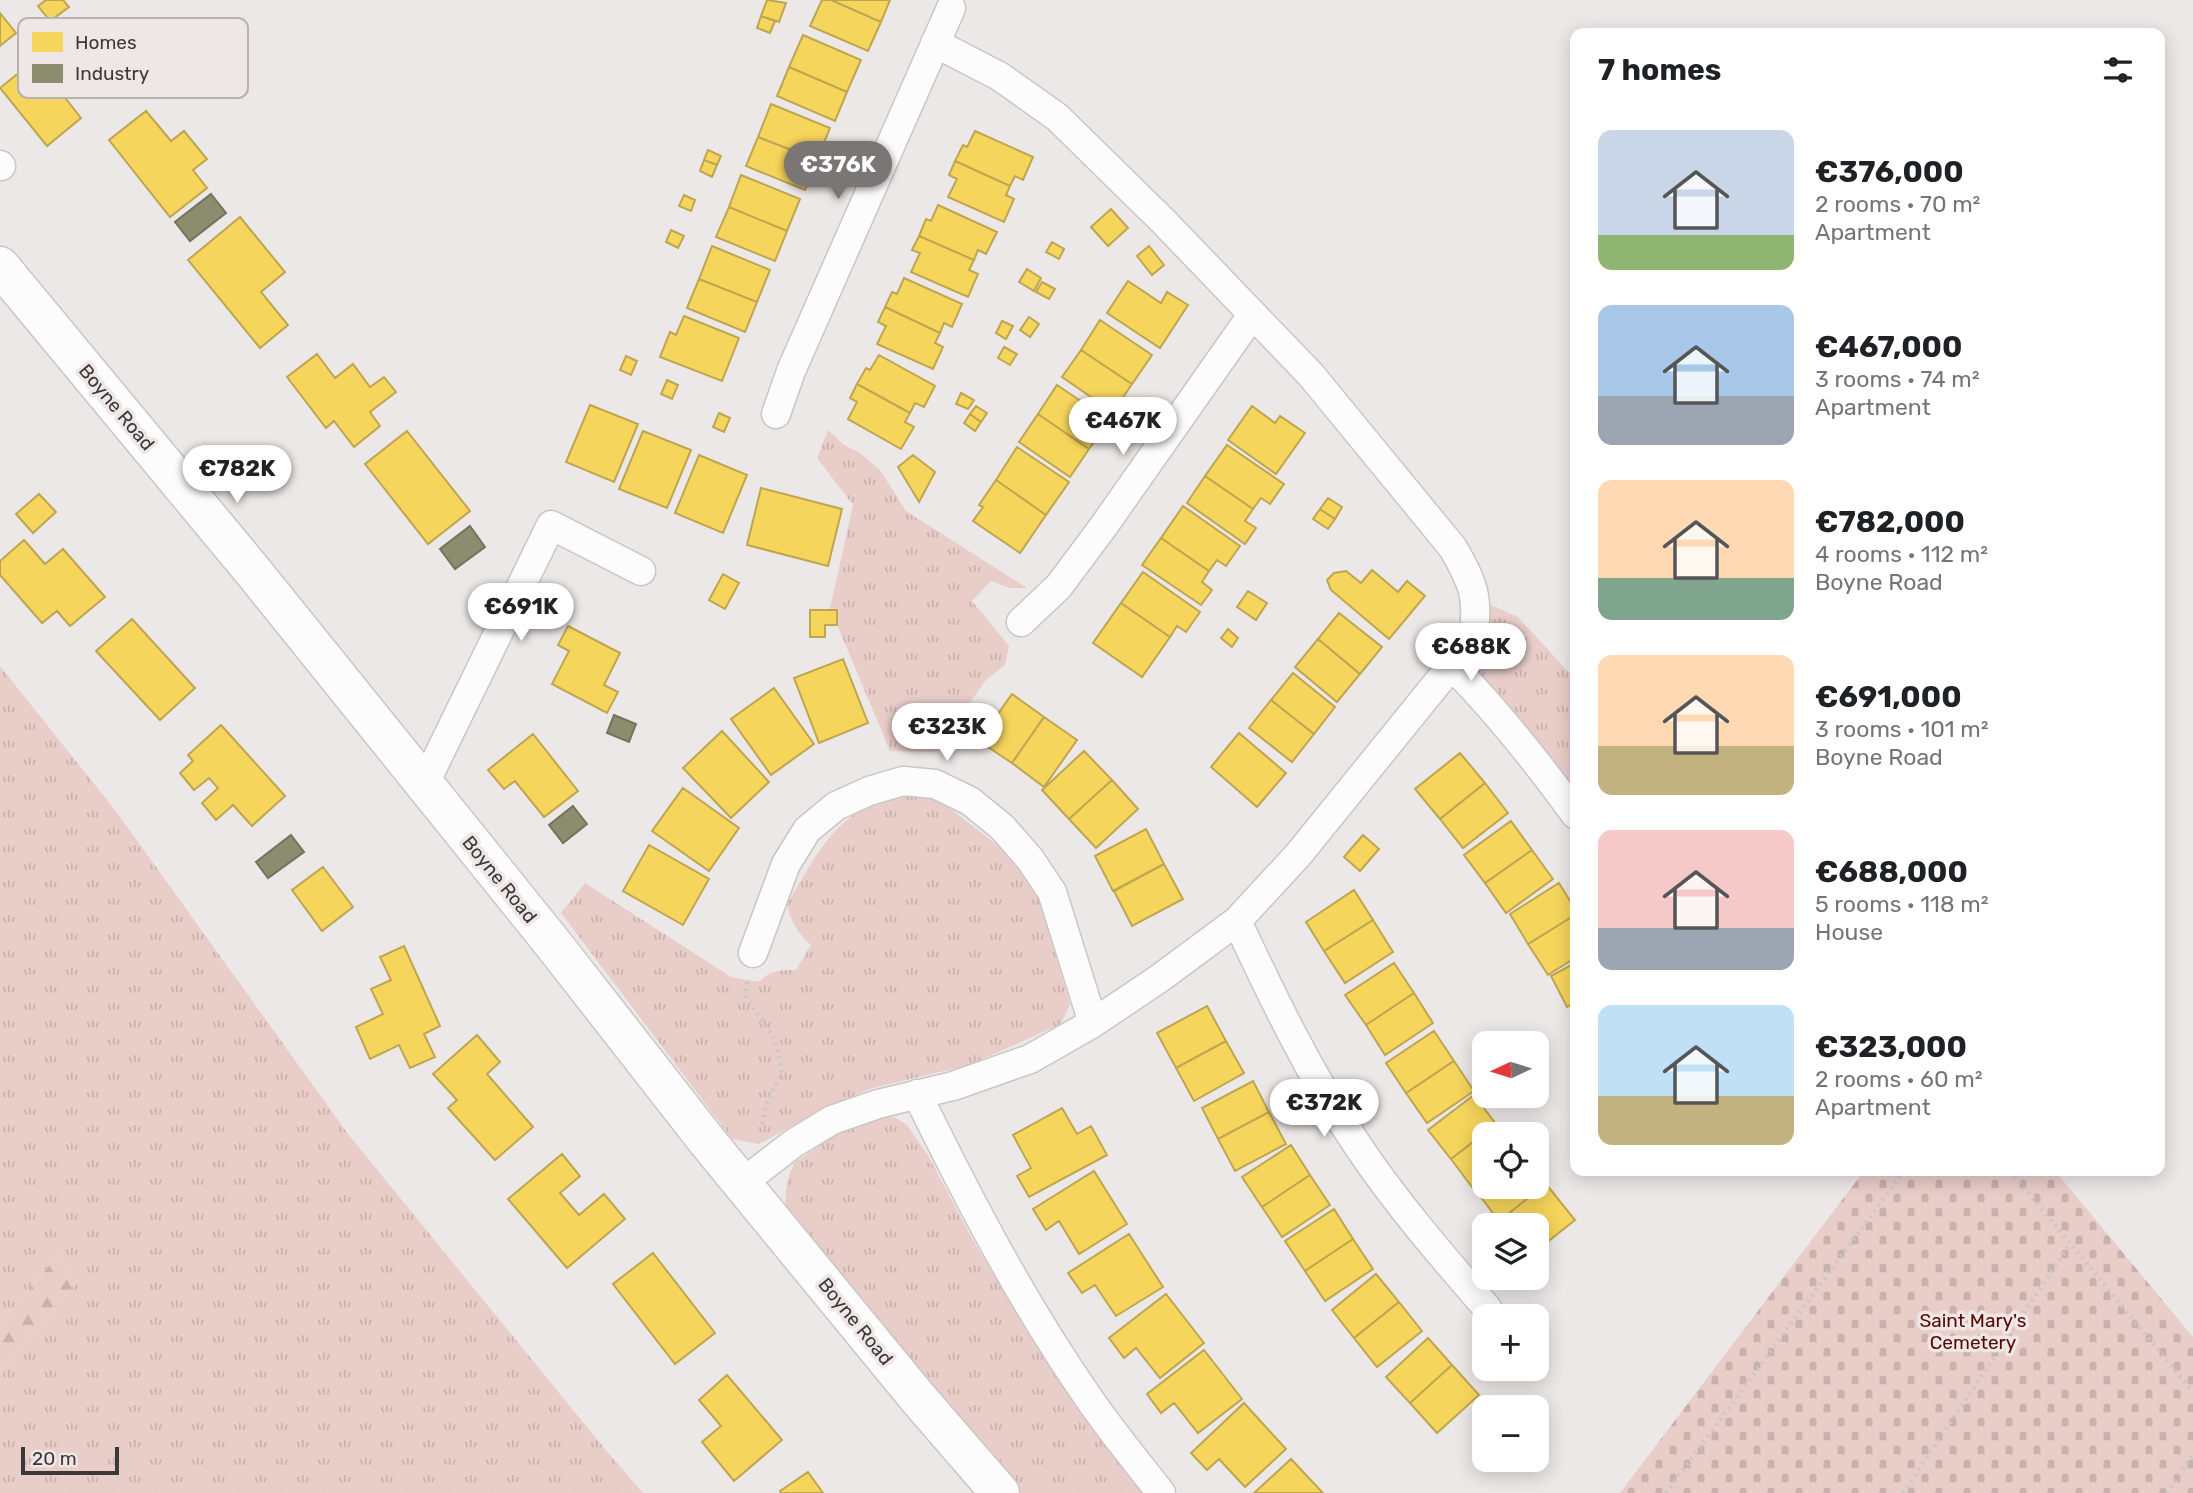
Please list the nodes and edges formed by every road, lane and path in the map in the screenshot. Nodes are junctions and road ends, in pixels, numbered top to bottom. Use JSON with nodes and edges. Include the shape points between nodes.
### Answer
{"nodes":[{"id":1,"x":951,"y":8,"type":"dead end"},
{"id":2,"x":934,"y":43,"type":"junction"},
{"id":3,"x":0,"y":266,"type":"edge"},
{"id":4,"x":1252,"y":315,"type":"junction"},
{"id":5,"x":776,"y":414,"type":"dead end"},
{"id":6,"x":641,"y":571,"type":"dead end"},
{"id":7,"x":1021,"y":622,"type":"dead end"},
{"id":8,"x":1452,"y":667,"type":"junction"},
{"id":9,"x":424,"y":785,"type":"junction"},
{"id":10,"x":1570,"y":807,"type":"edge"},
{"id":11,"x":1237,"y":921,"type":"junction"},
{"id":12,"x":753,"y":953,"type":"joint"},
{"id":13,"x":1093,"y":1023,"type":"junction"},
{"id":14,"x":917,"y":1094,"type":"junction"},
{"id":15,"x":753,"y":1174,"type":"junction"},
{"id":16,"x":1900,"y":1176,"type":"edge"},
{"id":17,"x":2014,"y":1176,"type":"edge"},
{"id":18,"x":2070,"y":1244,"type":"junction"},
{"id":19,"x":1484,"y":1304,"type":"edge"},
{"id":20,"x":2193,"y":1392,"type":"edge"},
{"id":21,"x":2193,"y":1454,"type":"edge"},
{"id":22,"x":1000,"y":1493,"type":"edge"},
{"id":23,"x":1161,"y":1493,"type":"edge"},
{"id":24,"x":1666,"y":1493,"type":"edge"},
{"id":25,"x":1903,"y":1493,"type":"edge"},
{"id":26,"x":2167,"y":1493,"type":"edge"}],
"edges":[{"from":1,"to":2,"type":"street"},
{"from":2,"to":4,"type":"street","via":[[999,76],[1057,117]]},
{"from":2,"to":5,"type":"street","via":[[790,371]]},
{"from":3,"to":9,"type":"street","name":"Boyne Road"},
{"from":4,"to":7,"type":"street","via":[[1097,536],[1059,586]]},
{"from":4,"to":8,"type":"street","via":[[1311,375],[1453,548],[1470,578],[1477,611],[1474,639]]},
{"from":6,"to":9,"type":"street","via":[[551,525]]},
{"from":8,"to":10,"type":"street","via":[[1527,749]]},
{"from":8,"to":11,"type":"street","via":[[1298,855]]},
{"from":9,"to":15,"type":"street","name":"Boyne Road"},
{"from":11,"to":13,"type":"street"},
{"from":11,"to":19,"type":"street","via":[[1304,1058],[1357,1145]]},
{"from":12,"to":13,"type":"street","via":[[786,864],[807,830],[836,806],[869,790],[904,781],[935,784],[970,801],[1002,827],[1052,892]]},
{"from":12,"to":15,"type":"path","via":[[746,998],[771,1030],[782,1075],[763,1117]]},
{"from":13,"to":14,"type":"street","via":[[1030,1059]]},
{"from":14,"to":15,"type":"street","via":[[832,1120]]},
{"from":14,"to":23,"type":"street","via":[[966,1195],[1036,1318],[1091,1402]]},
{"from":15,"to":22,"type":"street","name":"Boyne Road","via":[[917,1397]]},
{"from":16,"to":24,"type":"path"},
{"from":17,"to":18,"type":"path"},
{"from":18,"to":20,"type":"path"},
{"from":18,"to":25,"type":"path"},
{"from":21,"to":26,"type":"path"}]}
